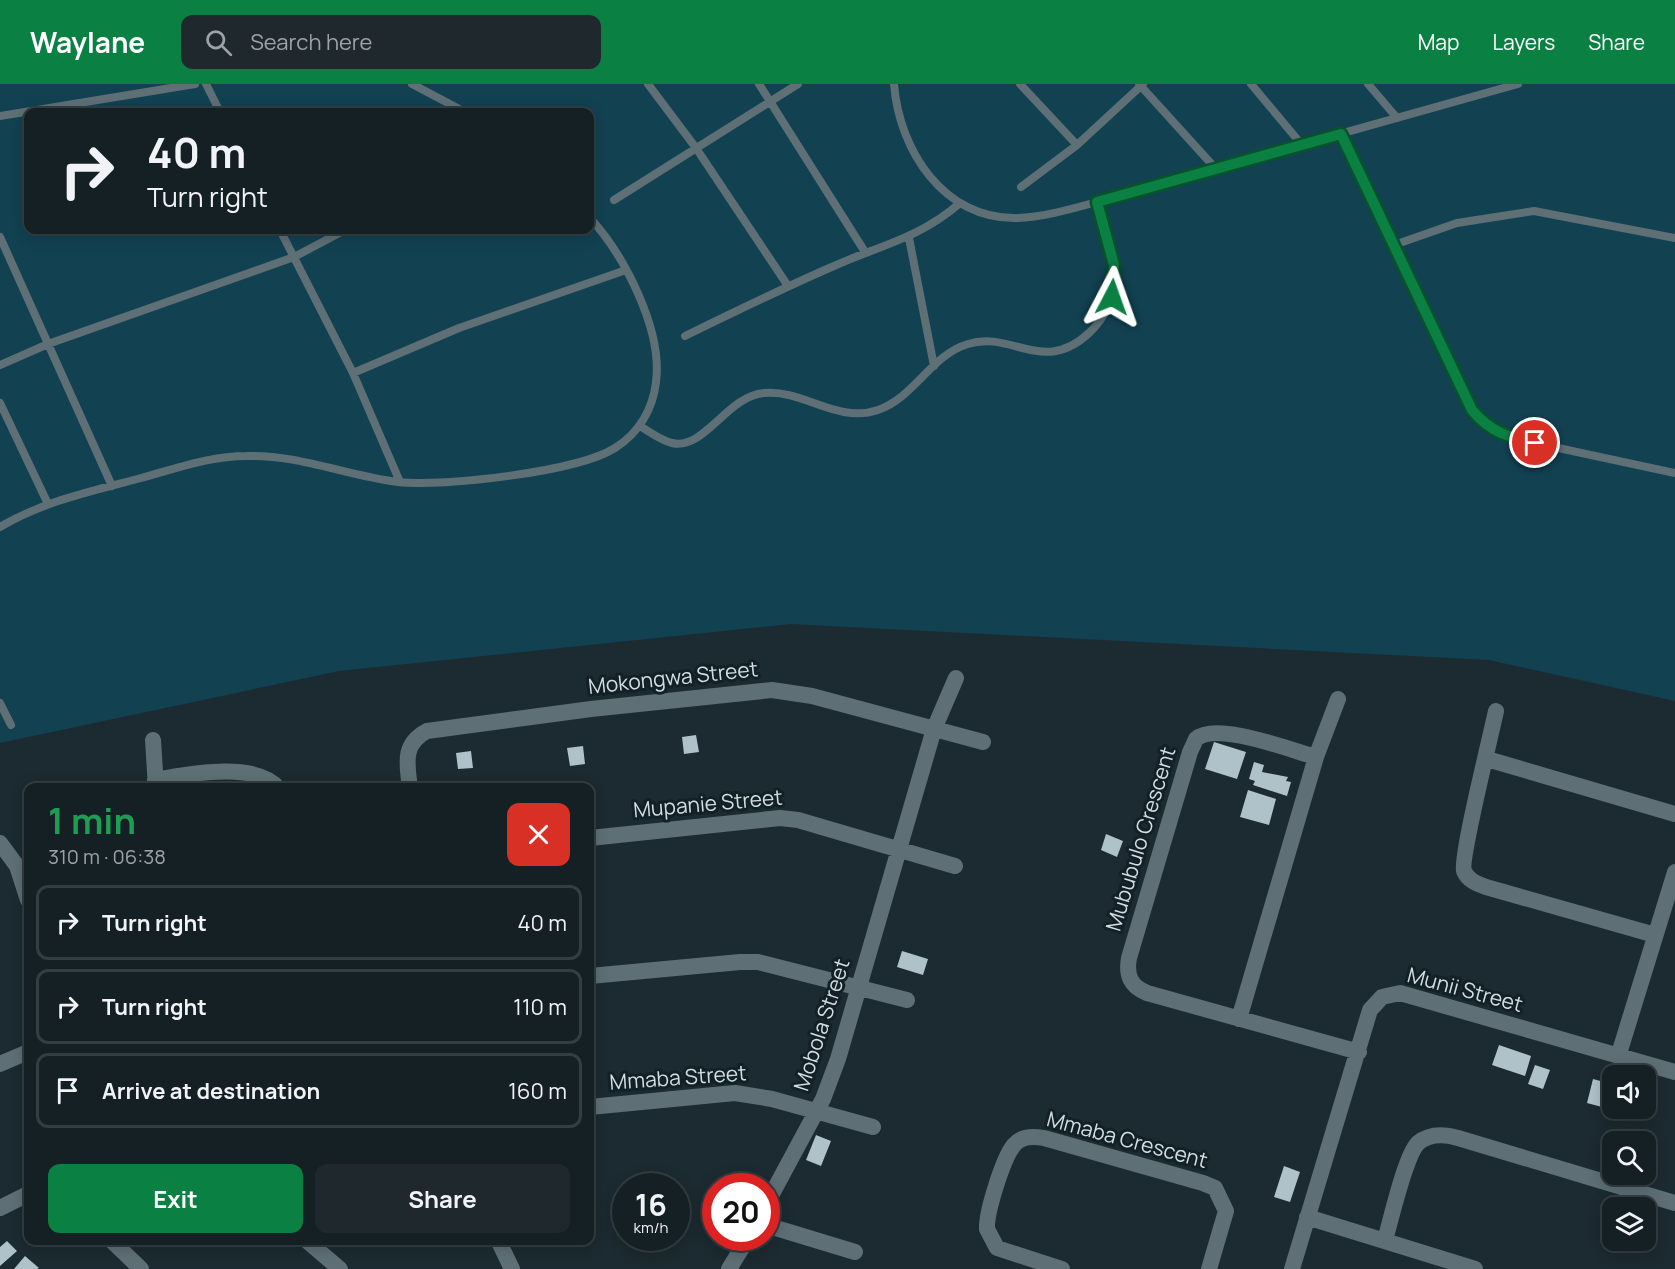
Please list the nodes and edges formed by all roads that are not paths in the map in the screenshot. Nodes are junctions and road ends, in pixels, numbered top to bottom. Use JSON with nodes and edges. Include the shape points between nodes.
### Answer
{"nodes":[{"id":1,"x":195,"y":84,"type":"edge"},
{"id":2,"x":206,"y":84,"type":"edge"},
{"id":3,"x":412,"y":84,"type":"edge"},
{"id":4,"x":648,"y":84,"type":"edge"},
{"id":5,"x":759,"y":84,"type":"edge"},
{"id":6,"x":798,"y":84,"type":"edge"},
{"id":7,"x":894,"y":84,"type":"edge"},
{"id":8,"x":1020,"y":84,"type":"edge"},
{"id":9,"x":1251,"y":84,"type":"edge"},
{"id":10,"x":1368,"y":84,"type":"edge"},
{"id":11,"x":1518,"y":84,"type":"edge"},
{"id":12,"x":1141,"y":85,"type":"edge"},
{"id":13,"x":433,"y":89,"type":"edge"},
{"id":14,"x":771,"y":101,"type":"junction"},
{"id":15,"x":49,"y":108,"type":"edge"},
{"id":16,"x":218,"y":108,"type":"edge"},
{"id":17,"x":459,"y":108,"type":"edge"},
{"id":18,"x":24,"y":112,"type":"edge"},
{"id":19,"x":0,"y":116,"type":"edge"},
{"id":20,"x":1397,"y":118,"type":"junction"},
{"id":21,"x":1341,"y":134,"type":"junction"},
{"id":22,"x":1077,"y":145,"type":"junction"},
{"id":23,"x":1302,"y":145,"type":"junction"},
{"id":24,"x":696,"y":148,"type":"junction"},
{"id":25,"x":1216,"y":169,"type":"junction"},
{"id":26,"x":1021,"y":187,"type":"dead end"},
{"id":27,"x":614,"y":200,"type":"dead end"},
{"id":28,"x":1097,"y":202,"type":"junction"},
{"id":29,"x":960,"y":203,"type":"junction"},
{"id":30,"x":594,"y":223,"type":"edge"},
{"id":31,"x":282,"y":234,"type":"edge"},
{"id":32,"x":337,"y":234,"type":"edge"},
{"id":33,"x":0,"y":237,"type":"edge"},
{"id":34,"x":909,"y":238,"type":"junction"},
{"id":35,"x":1675,"y":238,"type":"edge"},
{"id":36,"x":1394,"y":245,"type":"junction"},
{"id":37,"x":865,"y":252,"type":"junction"},
{"id":38,"x":294,"y":257,"type":"junction"},
{"id":39,"x":626,"y":270,"type":"junction"},
{"id":40,"x":788,"y":286,"type":"junction"},
{"id":41,"x":685,"y":336,"type":"dead end"},
{"id":42,"x":48,"y":344,"type":"junction"},
{"id":43,"x":0,"y":365,"type":"edge"},
{"id":44,"x":934,"y":366,"type":"junction"},
{"id":45,"x":353,"y":373,"type":"junction"},
{"id":46,"x":0,"y":403,"type":"edge"},
{"id":47,"x":640,"y":426,"type":"junction"},
{"id":48,"x":1675,"y":473,"type":"edge"},
{"id":49,"x":400,"y":482,"type":"junction"},
{"id":50,"x":112,"y":486,"type":"junction"},
{"id":51,"x":48,"y":504,"type":"junction"},
{"id":52,"x":0,"y":527,"type":"edge"},
{"id":53,"x":956,"y":678,"type":"dead end"},
{"id":54,"x":1338,"y":699,"type":"dead end"},
{"id":55,"x":0,"y":703,"type":"edge"},
{"id":56,"x":1496,"y":711,"type":"dead end"},
{"id":57,"x":11,"y":725,"type":"dead end"},
{"id":58,"x":934,"y":729,"type":"junction"},
{"id":59,"x":153,"y":740,"type":"dead end"},
{"id":60,"x":983,"y":742,"type":"dead end"},
{"id":61,"x":1316,"y":757,"type":"junction"},
{"id":62,"x":1487,"y":759,"type":"junction"},
{"id":63,"x":156,"y":783,"type":"edge"},
{"id":64,"x":160,"y":783,"type":"edge"},
{"id":65,"x":274,"y":783,"type":"edge"},
{"id":66,"x":410,"y":783,"type":"edge"},
{"id":67,"x":1674,"y":814,"type":"edge"},
{"id":68,"x":594,"y":838,"type":"edge"},
{"id":69,"x":0,"y":843,"type":"edge"},
{"id":70,"x":898,"y":849,"type":"junction"},
{"id":71,"x":955,"y":866,"type":"dead end"},
{"id":72,"x":1675,"y":872,"type":"edge"},
{"id":73,"x":24,"y":888,"type":"edge"},
{"id":74,"x":1655,"y":935,"type":"junction"},
{"id":75,"x":594,"y":976,"type":"edge"},
{"id":76,"x":858,"y":989,"type":"junction"},
{"id":77,"x":907,"y":1000,"type":"dead end"},
{"id":78,"x":1239,"y":1019,"type":"junction"},
{"id":79,"x":1359,"y":1052,"type":"junction"},
{"id":80,"x":24,"y":1054,"type":"edge"},
{"id":81,"x":1618,"y":1057,"type":"junction"},
{"id":82,"x":0,"y":1064,"type":"edge"},
{"id":83,"x":1675,"y":1072,"type":"edge"},
{"id":84,"x":594,"y":1107,"type":"edge"},
{"id":85,"x":816,"y":1112,"type":"junction"},
{"id":86,"x":873,"y":1127,"type":"dead end"},
{"id":87,"x":780,"y":1179,"type":"edge"},
{"id":88,"x":24,"y":1196,"type":"edge"},
{"id":89,"x":1675,"y":1203,"type":"edge"},
{"id":90,"x":0,"y":1208,"type":"edge"},
{"id":91,"x":1307,"y":1217,"type":"junction"},
{"id":92,"x":780,"y":1229,"type":"edge"},
{"id":93,"x":1385,"y":1240,"type":"junction"},
{"id":94,"x":116,"y":1245,"type":"edge"},
{"id":95,"x":312,"y":1245,"type":"edge"},
{"id":96,"x":500,"y":1245,"type":"edge"},
{"id":97,"x":740,"y":1251,"type":"edge"},
{"id":98,"x":855,"y":1251,"type":"dead end"},
{"id":99,"x":141,"y":1269,"type":"edge"},
{"id":100,"x":340,"y":1269,"type":"edge"},
{"id":101,"x":512,"y":1269,"type":"edge"},
{"id":102,"x":729,"y":1269,"type":"edge"},
{"id":103,"x":1062,"y":1269,"type":"edge"},
{"id":104,"x":1209,"y":1269,"type":"edge"},
{"id":105,"x":1292,"y":1269,"type":"edge"},
{"id":106,"x":1475,"y":1269,"type":"edge"}],
"edges":[{"from":1,"to":15,"type":"lane"},
{"from":2,"to":16,"type":"lane"},
{"from":3,"to":13,"type":"lane"},
{"from":4,"to":24,"type":"lane"},
{"from":5,"to":14,"type":"lane"},
{"from":6,"to":14,"type":"lane"},
{"from":7,"to":29,"type":"lane","via":[[906,137],[919,162],[932,182]]},
{"from":8,"to":22,"type":"lane"},
{"from":9,"to":23,"type":"lane"},
{"from":10,"to":20,"type":"lane"},
{"from":11,"to":20,"type":"lane"},
{"from":12,"to":22,"type":"lane"},
{"from":12,"to":25,"type":"lane"},
{"from":13,"to":17,"type":"lane"},
{"from":14,"to":24,"type":"lane"},
{"from":14,"to":37,"type":"lane"},
{"from":18,"to":19,"type":"lane"},
{"from":20,"to":21,"type":"lane"},
{"from":21,"to":23,"type":"lane"},
{"from":21,"to":36,"type":"lane"},
{"from":22,"to":26,"type":"lane"},
{"from":23,"to":25,"type":"lane"},
{"from":24,"to":27,"type":"lane"},
{"from":24,"to":40,"type":"lane"},
{"from":25,"to":28,"type":"lane"},
{"from":28,"to":29,"type":"lane","via":[[1015,218],[992,216]]},
{"from":28,"to":44,"type":"lane","via":[[1114,265],[1114,282],[1107,310],[1089,333],[1068,347],[1044,353],[983,341],[950,353]]},
{"from":29,"to":34,"type":"lane"},
{"from":30,"to":39,"type":"lane"},
{"from":31,"to":38,"type":"lane"},
{"from":32,"to":38,"type":"lane"},
{"from":33,"to":42,"type":"lane"},
{"from":34,"to":37,"type":"lane"},
{"from":34,"to":44,"type":"lane"},
{"from":35,"to":36,"type":"lane","via":[[1534,211],[1457,223]]},
{"from":36,"to":48,"type":"lane","via":[[1472,410],[1483,423],[1502,436]]},
{"from":37,"to":40,"type":"lane"},
{"from":38,"to":42,"type":"lane"},
{"from":38,"to":45,"type":"lane"},
{"from":39,"to":45,"type":"lane","via":[[459,328]]},
{"from":39,"to":47,"type":"lane","via":[[648,320],[657,356],[653,398]]},
{"from":40,"to":41,"type":"lane"},
{"from":42,"to":43,"type":"lane"},
{"from":42,"to":50,"type":"lane"},
{"from":44,"to":47,"type":"lane","via":[[913,390],[876,411],[847,413],[764,393],[736,403],[690,442],[673,443]]},
{"from":45,"to":49,"type":"lane"},
{"from":46,"to":51,"type":"lane"},
{"from":47,"to":49,"type":"lane","via":[[616,448],[581,462],[457,482]]},
{"from":49,"to":50,"type":"lane","via":[[297,460],[247,456],[193,464]]},
{"from":50,"to":51,"type":"lane"},
{"from":51,"to":52,"type":"lane"},
{"from":53,"to":58,"type":"street","name":"Mobola Street"},
{"from":54,"to":61,"type":"street"},
{"from":55,"to":57,"type":"lane"},
{"from":56,"to":62,"type":"street"},
{"from":58,"to":60,"type":"street","name":"Mokongwa Street"},
{"from":58,"to":66,"type":"street","name":"Mokongwa Street","via":[[791,691],[772,690],[426,731],[408,749]]},
{"from":58,"to":70,"type":"street","name":"Mobola Street"},
{"from":59,"to":63,"type":"street"},
{"from":61,"to":78,"type":"street"},
{"from":61,"to":78,"type":"street","name":"Mububulo Crescent","via":[[1224,732],[1201,735],[1190,752],[1155,864],[1129,958],[1130,980],[1147,993]]},
{"from":62,"to":67,"type":"street"},
{"from":62,"to":74,"type":"street","via":[[1464,851],[1464,871],[1470,879],[1486,887]]},
{"from":64,"to":65,"type":"street","via":[[199,772],[260,776]]},
{"from":68,"to":70,"type":"street","name":"Mupanie Street","via":[[780,818]]},
{"from":69,"to":73,"type":"street","via":[[17,866]]},
{"from":70,"to":71,"type":"street"},
{"from":70,"to":76,"type":"street","name":"Mobola Street"},
{"from":72,"to":74,"type":"street"},
{"from":74,"to":81,"type":"street"},
{"from":75,"to":76,"type":"street","via":[[740,962],[776,966]]},
{"from":76,"to":77,"type":"street"},
{"from":76,"to":85,"type":"street","name":"Mobola Street","via":[[838,1059]]},
{"from":78,"to":79,"type":"street","name":"Mububulo Crescent"},
{"from":79,"to":81,"type":"street","name":"Munii Street","via":[[1373,1004],[1388,994],[1400,993]]},
{"from":79,"to":91,"type":"street","name":"Munii Street"},
{"from":80,"to":82,"type":"street"},
{"from":81,"to":83,"type":"street","name":"Munii Street"},
{"from":84,"to":85,"type":"street","name":"Mmaba Street","via":[[735,1093]]},
{"from":85,"to":86,"type":"street","name":"Mmaba Street"},
{"from":85,"to":87,"type":"street","name":"Mobola Street"},
{"from":88,"to":90,"type":"street"},
{"from":89,"to":93,"type":"street","via":[[1441,1135],[1426,1138],[1414,1148]]},
{"from":91,"to":93,"type":"street"},
{"from":91,"to":105,"type":"street","name":"Munii Street"},
{"from":92,"to":98,"type":"street"},
{"from":93,"to":106,"type":"street"},
{"from":94,"to":99,"type":"street"},
{"from":95,"to":100,"type":"street"},
{"from":96,"to":101,"type":"street"},
{"from":97,"to":102,"type":"street"},
{"from":103,"to":104,"type":"street","name":"Mmaba Crescent","via":[[1003,1251],[993,1243],[987,1229],[1005,1160],[1014,1145],[1025,1138],[1044,1138],[1215,1188],[1226,1211]]}]}
